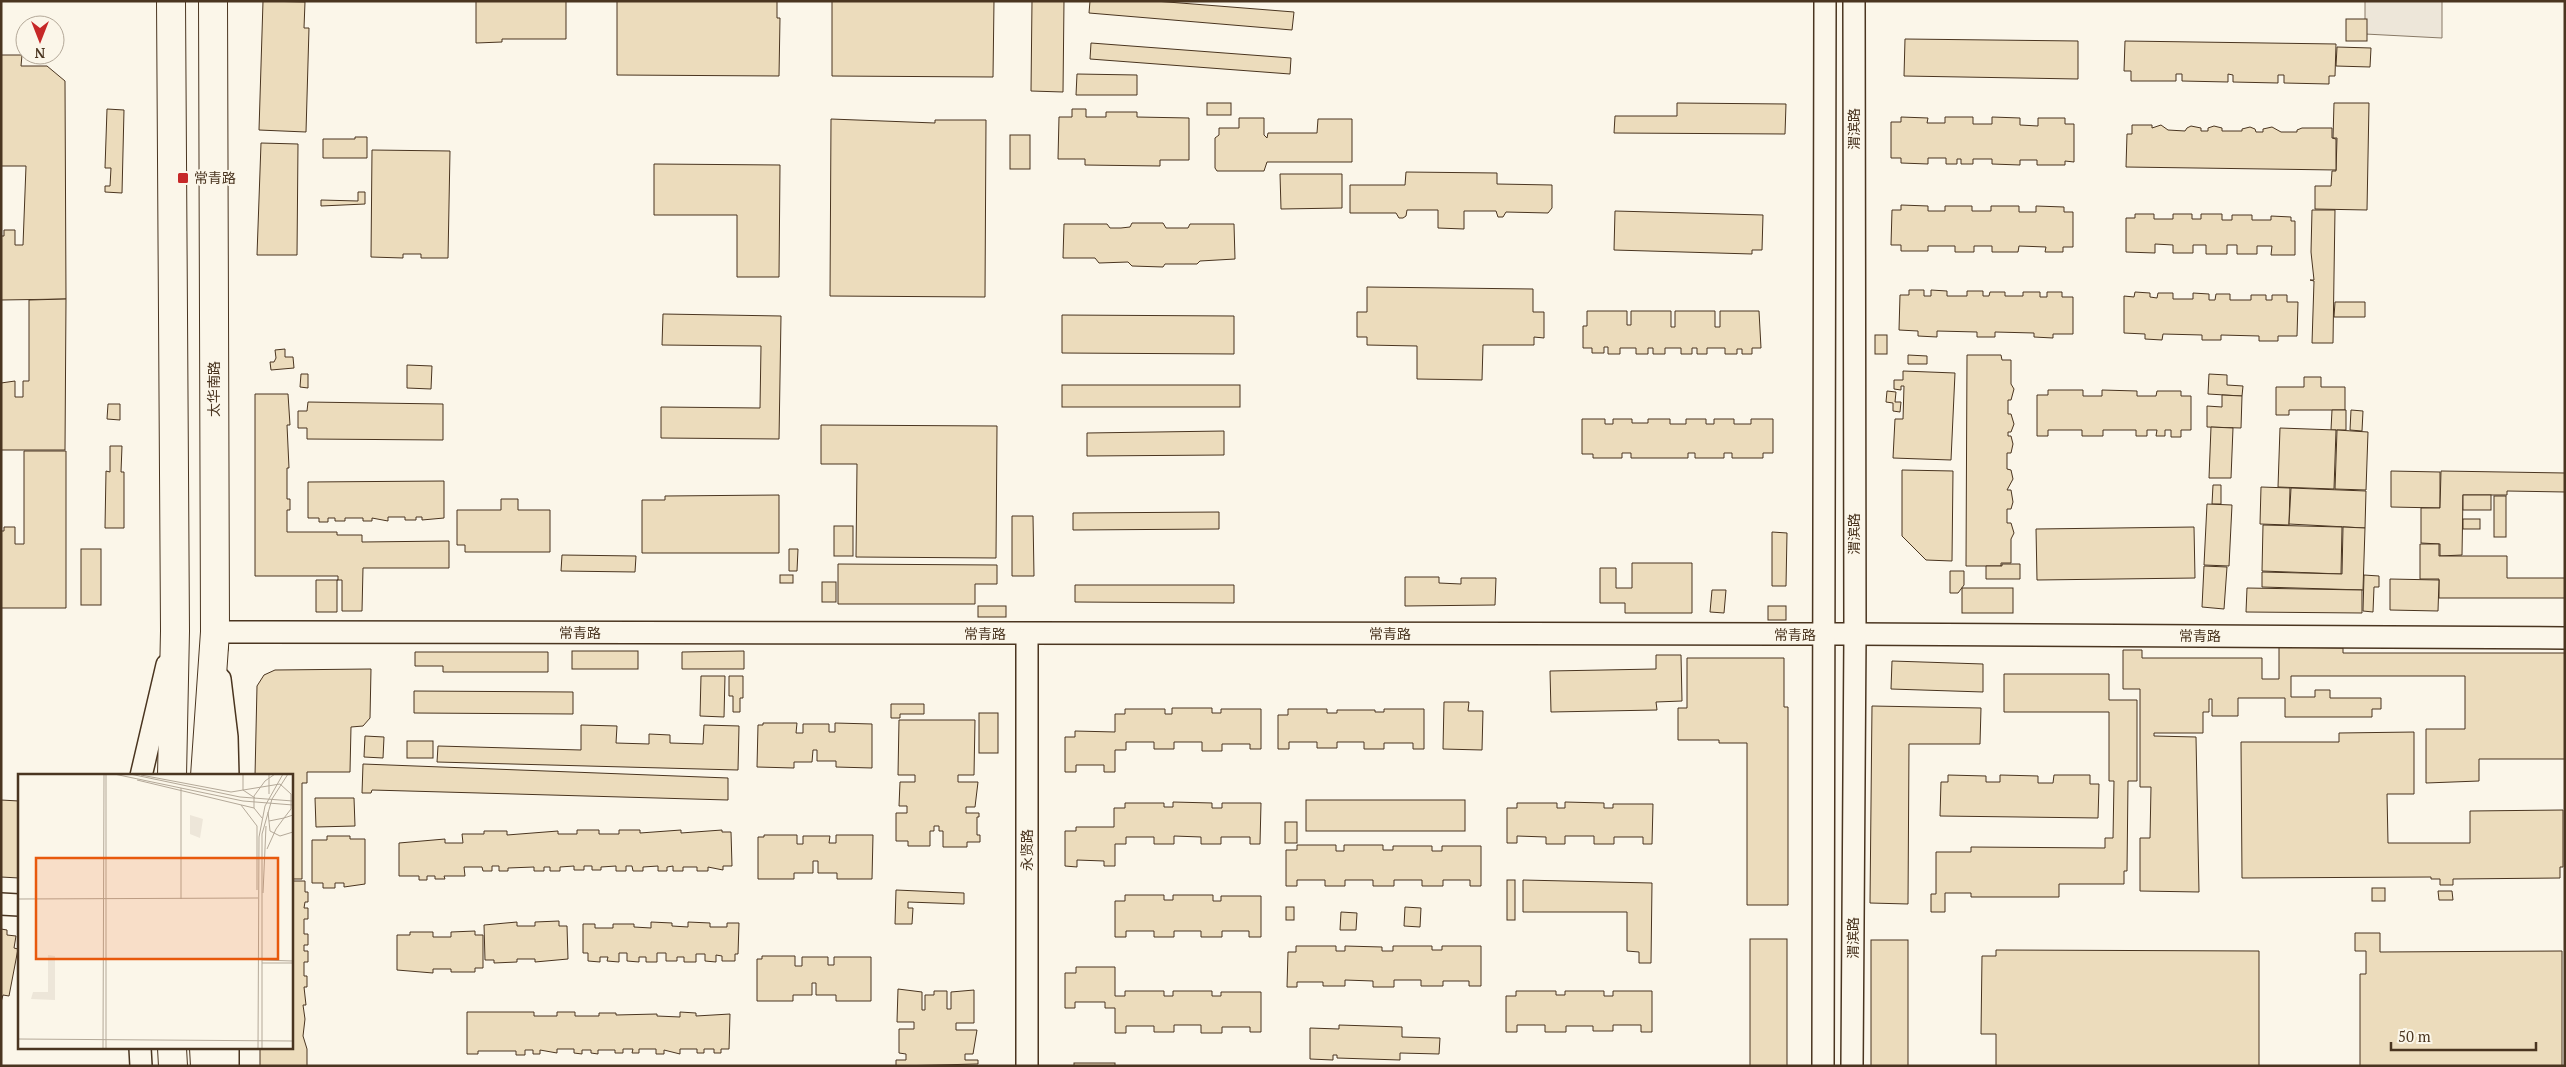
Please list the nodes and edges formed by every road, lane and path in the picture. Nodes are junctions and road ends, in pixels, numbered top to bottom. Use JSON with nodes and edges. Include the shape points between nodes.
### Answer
{"nodes":[{"id":1,"x":171,"y":1,"type":"edge"},
{"id":2,"x":213,"y":1,"type":"edge"},
{"id":3,"x":1825,"y":1,"type":"edge"},
{"id":4,"x":1854,"y":1,"type":"edge"},
{"id":5,"x":175,"y":631,"type":"junction"},
{"id":6,"x":215,"y":632,"type":"junction"},
{"id":7,"x":1027,"y":634,"type":"junction"},
{"id":8,"x":1855,"y":634,"type":"junction"},
{"id":9,"x":1824,"y":635,"type":"junction"},
{"id":10,"x":2565,"y":638,"type":"edge"},
{"id":11,"x":141,"y":774,"type":"edge"},
{"id":12,"x":172,"y":774,"type":"edge"},
{"id":13,"x":205,"y":774,"type":"edge"},
{"id":14,"x":228,"y":774,"type":"edge"},
{"id":15,"x":1,"y":904,"type":"edge"},
{"id":16,"x":18,"y":906,"type":"edge"},
{"id":17,"x":172,"y":1050,"type":"edge"},
{"id":18,"x":204,"y":1050,"type":"edge"},
{"id":19,"x":228,"y":1050,"type":"edge"},
{"id":20,"x":172,"y":1066,"type":"edge"},
{"id":21,"x":204,"y":1066,"type":"edge"},
{"id":22,"x":228,"y":1066,"type":"edge"},
{"id":23,"x":1027,"y":1066,"type":"edge"},
{"id":24,"x":1823,"y":1066,"type":"edge"},
{"id":25,"x":1852,"y":1066,"type":"edge"}],
"edges":[{"from":1,"to":5,"type":"main road"},
{"from":2,"to":6,"type":"main road","name":"太华南路"},
{"from":3,"to":9,"type":"street","name":"渭滨路"},
{"from":4,"to":8,"type":"street","name":"渭滨路"},
{"from":5,"to":11,"type":"street"},
{"from":5,"to":12,"type":"main road"},
{"from":6,"to":7,"type":"street","name":"常青路"},
{"from":6,"to":13,"type":"main road","name":"太华南路"},
{"from":6,"to":14,"type":"street"},
{"from":7,"to":9,"type":"street","name":"常青路"},
{"from":7,"to":23,"type":"street","name":"永贤路"},
{"from":8,"to":9,"type":"street","name":"常青路"},
{"from":8,"to":10,"type":"street","name":"常青路"},
{"from":8,"to":25,"type":"street","name":"渭滨路"},
{"from":9,"to":24,"type":"street","name":"渭滨路"},
{"from":15,"to":16,"type":"street"},
{"from":17,"to":20,"type":"main road"},
{"from":18,"to":21,"type":"main road"},
{"from":19,"to":22,"type":"street"}]}
